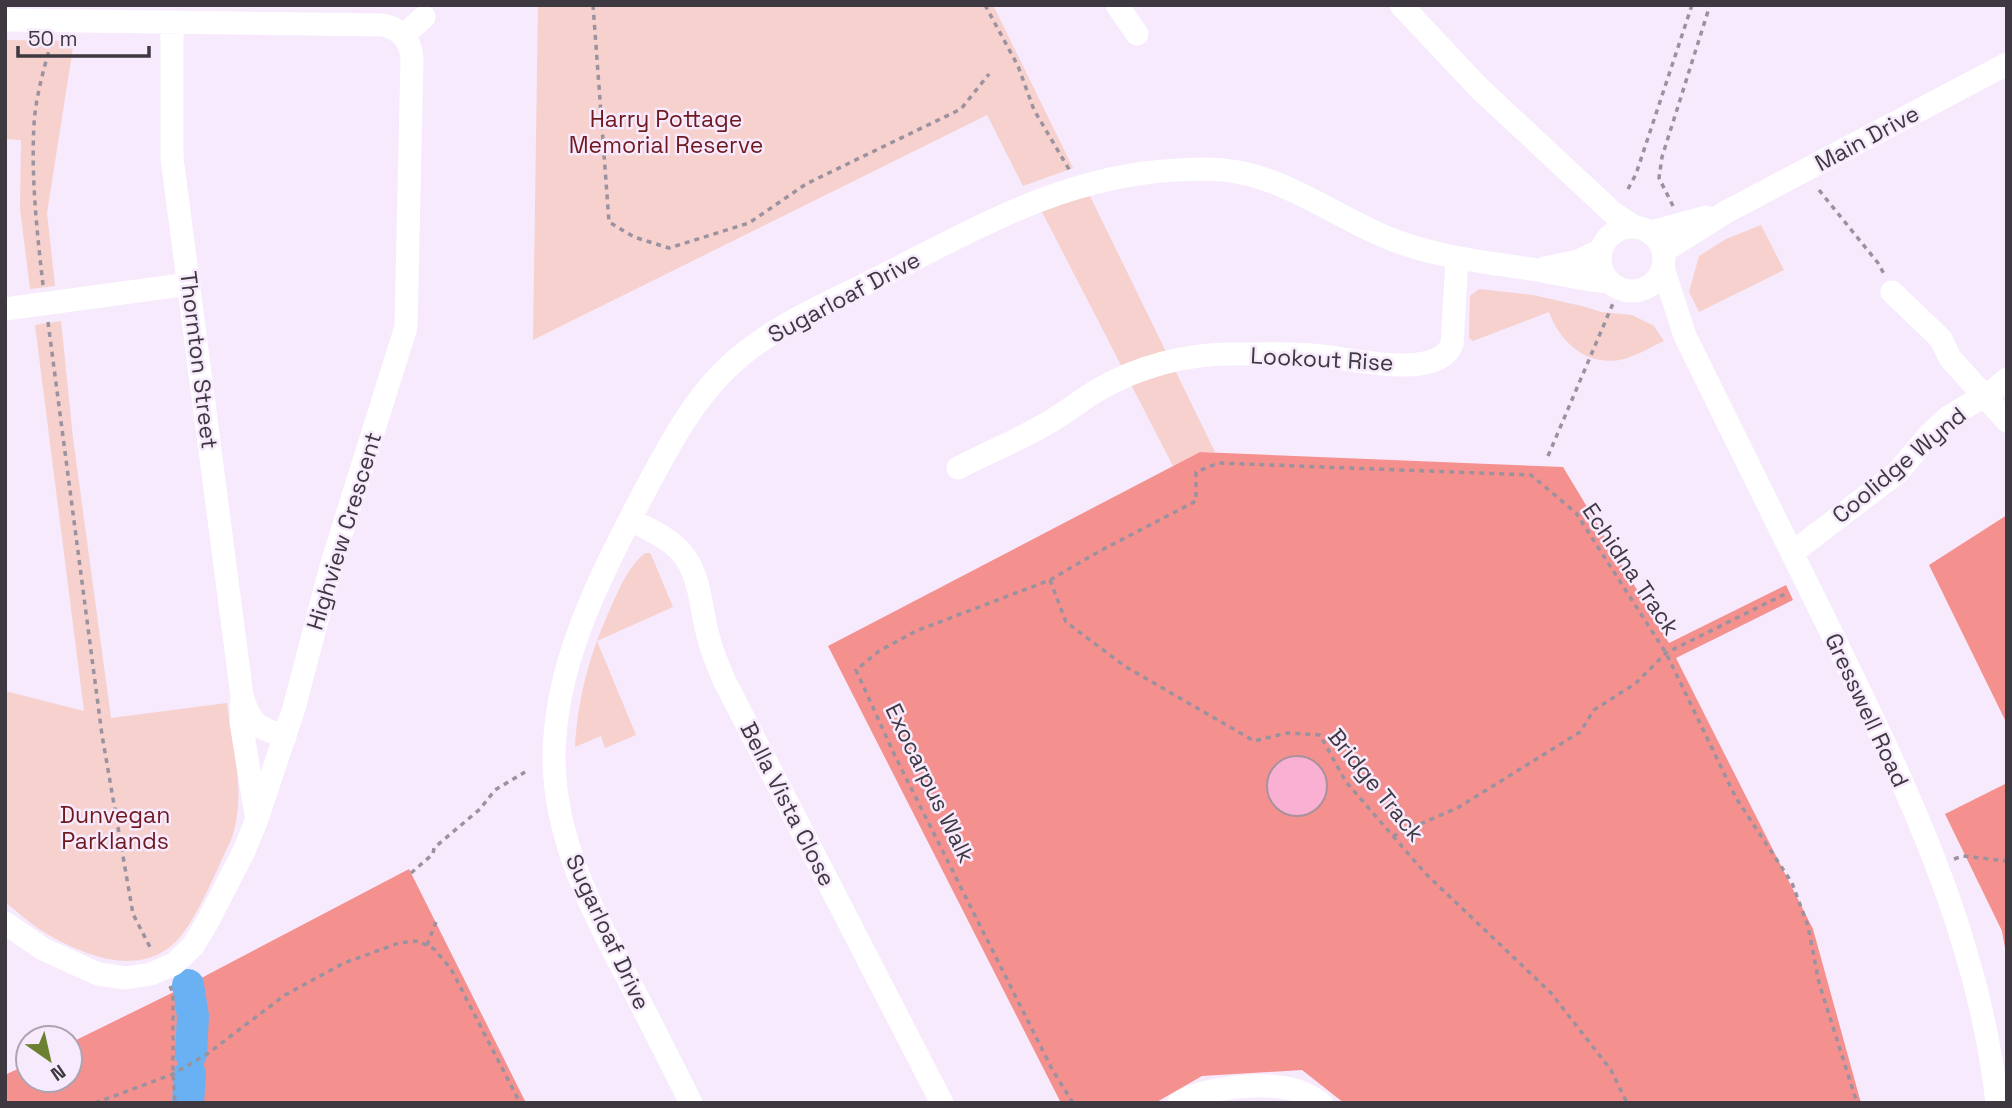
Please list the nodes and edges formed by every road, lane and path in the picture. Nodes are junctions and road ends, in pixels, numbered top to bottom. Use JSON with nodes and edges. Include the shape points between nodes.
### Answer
{"nodes":[{"id":1,"x":593,"y":5,"type":"edge"},
{"id":2,"x":985,"y":5,"type":"edge"},
{"id":3,"x":1117,"y":5,"type":"edge"},
{"id":4,"x":1401,"y":5,"type":"edge"},
{"id":5,"x":1692,"y":5,"type":"edge"},
{"id":6,"x":1710,"y":5,"type":"edge"},
{"id":7,"x":424,"y":17,"type":"dead end"},
{"id":8,"x":5,"y":20,"type":"edge"},
{"id":9,"x":48,"y":21,"type":"edge"},
{"id":10,"x":172,"y":22,"type":"junction"},
{"id":11,"x":1137,"y":34,"type":"dead end"},
{"id":12,"x":403,"y":36,"type":"junction"},
{"id":13,"x":2007,"y":64,"type":"edge"},
{"id":14,"x":989,"y":74,"type":"dead end"},
{"id":15,"x":1579,"y":180,"type":"junction"},
{"id":16,"x":1080,"y":186,"type":"junction"},
{"id":17,"x":1628,"y":188,"type":"dead end"},
{"id":18,"x":1819,"y":190,"type":"dead end"},
{"id":19,"x":1674,"y":208,"type":"dead end"},
{"id":20,"x":1726,"y":212,"type":"junction"},
{"id":21,"x":1642,"y":229,"type":"junction"},
{"id":22,"x":1602,"y":246,"type":"junction"},
{"id":23,"x":1457,"y":259,"type":"junction"},
{"id":24,"x":1664,"y":260,"type":"junction"},
{"id":25,"x":1535,"y":269,"type":"junction"},
{"id":26,"x":189,"y":284,"type":"junction"},
{"id":27,"x":1622,"y":287,"type":"junction"},
{"id":28,"x":43,"y":289,"type":"dead end"},
{"id":29,"x":1892,"y":292,"type":"joint"},
{"id":30,"x":5,"y":309,"type":"edge"},
{"id":31,"x":47,"y":317,"type":"dead end"},
{"id":32,"x":1685,"y":335,"type":"junction"},
{"id":33,"x":2007,"y":379,"type":"edge"},
{"id":34,"x":1984,"y":396,"type":"junction"},
{"id":35,"x":2007,"y":421,"type":"edge"},
{"id":36,"x":1548,"y":456,"type":"dead end"},
{"id":37,"x":958,"y":468,"type":"dead end"},
{"id":38,"x":630,"y":519,"type":"junction"},
{"id":39,"x":1793,"y":553,"type":"junction"},
{"id":40,"x":1050,"y":580,"type":"junction"},
{"id":41,"x":1807,"y":583,"type":"junction"},
{"id":42,"x":1667,"y":653,"type":"junction"},
{"id":43,"x":242,"y":696,"type":"junction"},
{"id":44,"x":285,"y":737,"type":"junction"},
{"id":45,"x":247,"y":759,"type":"junction"},
{"id":46,"x":276,"y":762,"type":"junction"},
{"id":47,"x":525,"y":772,"type":"dead end"},
{"id":48,"x":257,"y":819,"type":"junction"},
{"id":49,"x":1393,"y":836,"type":"junction"},
{"id":50,"x":2007,"y":861,"type":"edge"},
{"id":51,"x":1936,"y":866,"type":"junction"},
{"id":52,"x":411,"y":873,"type":"dead end"},
{"id":53,"x":436,"y":922,"type":"dead end"},
{"id":54,"x":5,"y":923,"type":"edge"},
{"id":55,"x":427,"y":945,"type":"junction"},
{"id":56,"x":162,"y":970,"type":"junction"},
{"id":57,"x":173,"y":1074,"type":"junction"},
{"id":58,"x":95,"y":1103,"type":"edge"},
{"id":59,"x":176,"y":1103,"type":"edge"},
{"id":60,"x":520,"y":1103,"type":"edge"},
{"id":61,"x":691,"y":1103,"type":"edge"},
{"id":62,"x":942,"y":1103,"type":"edge"},
{"id":63,"x":1073,"y":1103,"type":"edge"},
{"id":64,"x":1179,"y":1103,"type":"edge"},
{"id":65,"x":1321,"y":1103,"type":"edge"},
{"id":66,"x":1627,"y":1103,"type":"edge"},
{"id":67,"x":1857,"y":1103,"type":"edge"},
{"id":68,"x":1997,"y":1103,"type":"edge"}],
"edges":[{"from":1,"to":14,"type":"path","via":[[609,222],[634,237],[669,248],[749,223],[806,184],[961,108]]},
{"from":2,"to":16,"type":"path","via":[[1018,66],[1034,110]]},
{"from":3,"to":11,"type":"street"},
{"from":4,"to":15,"type":"street","via":[[1479,88]]},
{"from":5,"to":17,"type":"path"},
{"from":6,"to":19,"type":"path","via":[[1662,158],[1659,178]]},
{"from":7,"to":12,"type":"street"},
{"from":8,"to":9,"type":"street"},
{"from":9,"to":10,"type":"street"},
{"from":9,"to":28,"type":"path","via":[[34,124],[34,202]]},
{"from":10,"to":12,"type":"street","via":[[383,25]]},
{"from":10,"to":26,"type":"street","name":"Thornton Street","via":[[171,140]]},
{"from":12,"to":44,"type":"street","name":"Highview Crescent","via":[[412,58],[406,327],[332,563]]},
{"from":13,"to":20,"type":"street","name":"Main Drive"},
{"from":15,"to":21,"type":"street","via":[[1612,212]]},
{"from":15,"to":22,"type":"street"},
{"from":16,"to":23,"type":"street","name":"Sugarloaf Drive","via":[[1144,173],[1233,171],[1294,192],[1392,239]]},
{"from":16,"to":38,"type":"street","name":"Sugarloaf Drive","via":[[997,218],[760,341],[725,370],[692,408]]},
{"from":18,"to":29,"type":"path","via":[[1878,263]]},
{"from":20,"to":21,"type":"street","name":"Main Drive"},
{"from":20,"to":24,"type":"street","name":"Main Drive"},
{"from":21,"to":22,"type":"street","via":[[1622,228]]},
{"from":21,"to":24,"type":"street","via":[[1661,244]]},
{"from":22,"to":25,"type":"street","name":"Sugarloaf Drive","via":[[1578,261]]},
{"from":22,"to":27,"type":"street","via":[[1600,267]]},
{"from":23,"to":25,"type":"street","name":"Sugarloaf Drive"},
{"from":23,"to":37,"type":"street","name":"Lookout Rise","via":[[1452,344],[1441,359],[1386,365],[1312,355],[1182,358],[1114,382],[1042,427]]},
{"from":24,"to":27,"type":"street","via":[[1654,283]]},
{"from":24,"to":32,"type":"street","name":"Gresswell Road"},
{"from":25,"to":27,"type":"street","name":"Sugarloaf Drive"},
{"from":26,"to":30,"type":"street"},
{"from":26,"to":43,"type":"street","name":"Thornton Street"},
{"from":27,"to":32,"type":"street","name":"Gresswell Road","via":[[1658,305]]},
{"from":27,"to":36,"type":"path"},
{"from":29,"to":34,"type":"street","via":[[1941,339],[1950,358]]},
{"from":31,"to":56,"type":"path","via":[[102,735],[133,914]]},
{"from":32,"to":39,"type":"street","name":"Gresswell Road"},
{"from":33,"to":34,"type":"street","name":"Coolidge Wynd"},
{"from":34,"to":35,"type":"street"},
{"from":34,"to":39,"type":"street","name":"Coolidge Wynd","via":[[1947,418],[1898,472]]},
{"from":38,"to":61,"type":"street","name":"Sugarloaf Drive","via":[[570,653],[558,705],[556,782],[567,845],[582,888]]},
{"from":38,"to":62,"type":"street","name":"Bella Vista Close","via":[[668,541],[690,564],[709,642],[724,680]]},
{"from":39,"to":41,"type":"street","name":"Gresswell Road"},
{"from":40,"to":42,"type":"path","name":"Echidna Track","via":[[1196,501],[1196,472],[1219,463],[1531,475],[1576,513]]},
{"from":40,"to":49,"type":"path","name":"Bridge Track","via":[[1066,622],[1126,667],[1223,724],[1254,741],[1287,733],[1320,735],[1346,782]]},
{"from":40,"to":63,"type":"path","name":"Exocarpus Walk","via":[[916,631],[878,651],[856,670],[895,756]]},
{"from":41,"to":42,"type":"path"},
{"from":41,"to":51,"type":"street","name":"Gresswell Road","via":[[1890,752]]},
{"from":42,"to":49,"type":"path","via":[[1636,683],[1594,710],[1580,732],[1459,807]]},
{"from":42,"to":67,"type":"path","name":"Echidna Track","via":[[1736,798],[1792,883]]},
{"from":43,"to":44,"type":"street","name":"Thornton Street","via":[[257,726]]},
{"from":43,"to":45,"type":"street","name":"Thornton Street"},
{"from":44,"to":46,"type":"street","name":"Highview Crescent"},
{"from":45,"to":46,"type":"street"},
{"from":45,"to":48,"type":"street","name":"Thornton Street"},
{"from":46,"to":48,"type":"street","name":"Highview Crescent"},
{"from":47,"to":52,"type":"path","via":[[495,790]]},
{"from":48,"to":56,"type":"street","name":"Highview Crescent","via":[[201,936],[183,957]]},
{"from":49,"to":66,"type":"path","name":"Bridge Track","via":[[1426,874],[1552,993],[1611,1070]]},
{"from":50,"to":51,"type":"path","via":[[1963,856]]},
{"from":51,"to":68,"type":"street","name":"Gresswell Road","via":[[1980,997]]},
{"from":53,"to":55,"type":"path"},
{"from":54,"to":56,"type":"street","name":"Highview Crescent","via":[[43,949],[98,974],[126,978]]},
{"from":55,"to":57,"type":"path","via":[[399,943],[344,963],[285,995],[208,1054]]},
{"from":55,"to":60,"type":"path","via":[[451,969]]},
{"from":56,"to":57,"type":"path","via":[[173,993]]},
{"from":57,"to":58,"type":"path"},
{"from":57,"to":59,"type":"path"},
{"from":64,"to":65,"type":"street","via":[[1211,1091],[1267,1086],[1302,1092]]}]}
